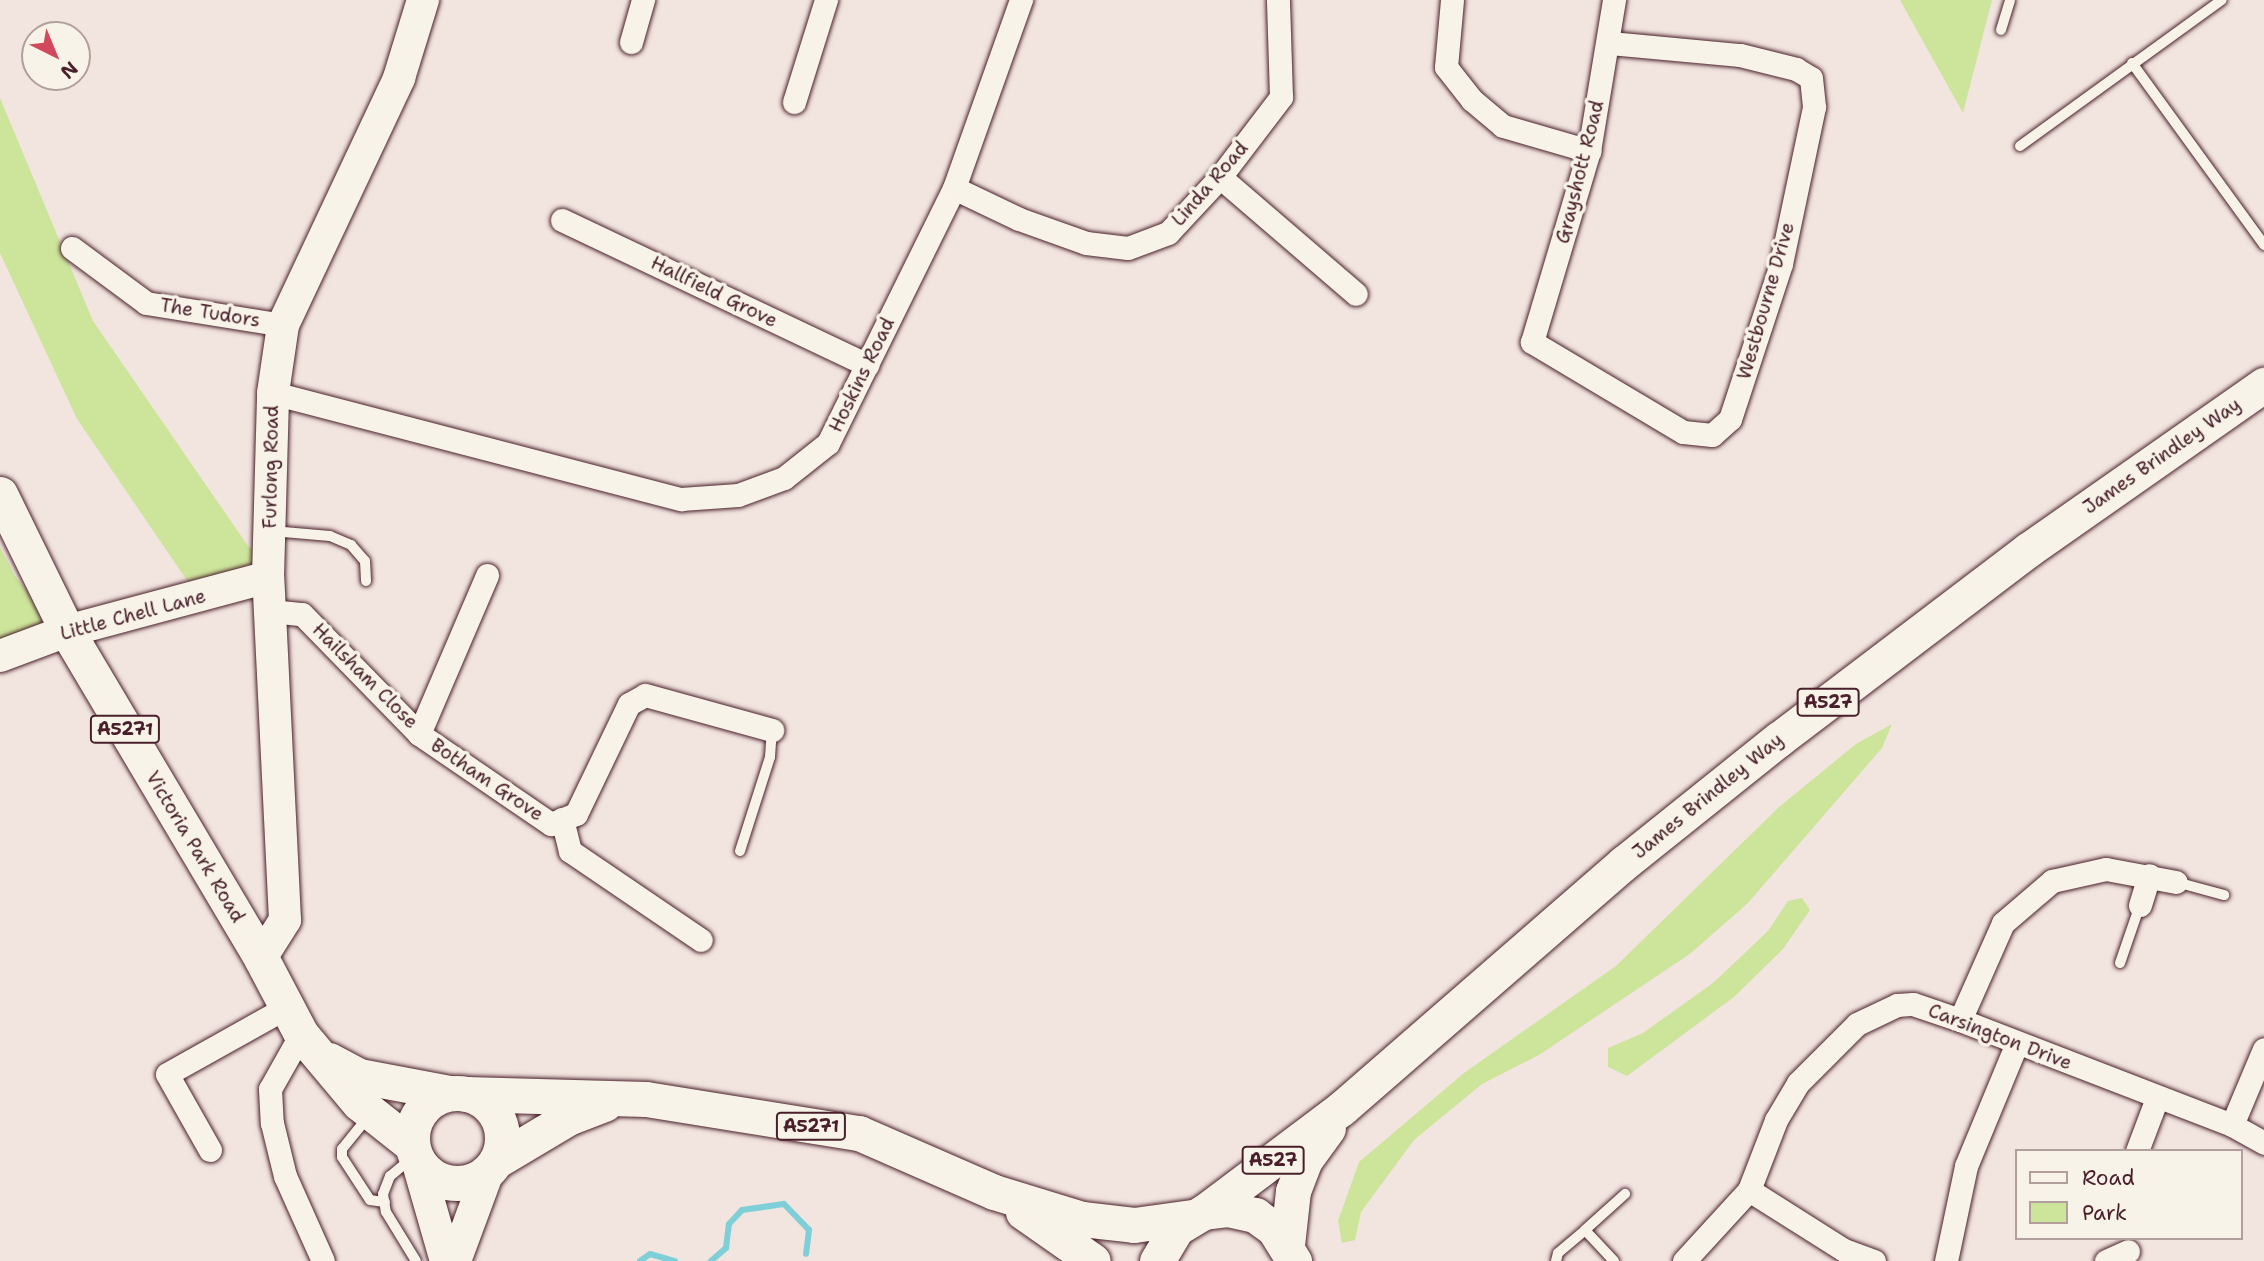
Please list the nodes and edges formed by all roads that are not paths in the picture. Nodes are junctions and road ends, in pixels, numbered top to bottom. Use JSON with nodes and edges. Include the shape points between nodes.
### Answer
{"nodes":[{"id":1,"x":423,"y":0,"type":"edge"},
{"id":2,"x":643,"y":0,"type":"edge"},
{"id":3,"x":826,"y":0,"type":"edge"},
{"id":4,"x":1021,"y":0,"type":"edge"},
{"id":5,"x":1278,"y":0,"type":"edge"},
{"id":6,"x":1452,"y":0,"type":"edge"},
{"id":7,"x":1614,"y":0,"type":"edge"},
{"id":8,"x":2010,"y":0,"type":"edge"},
{"id":9,"x":2222,"y":0,"type":"edge"},
{"id":10,"x":2001,"y":30,"type":"dead end"},
{"id":11,"x":631,"y":42,"type":"dead end"},
{"id":12,"x":1610,"y":43,"type":"junction"},
{"id":13,"x":2132,"y":63,"type":"junction"},
{"id":14,"x":794,"y":102,"type":"dead end"},
{"id":15,"x":2021,"y":146,"type":"dead end"},
{"id":16,"x":1589,"y":151,"type":"junction"},
{"id":17,"x":1220,"y":177,"type":"junction"},
{"id":18,"x":954,"y":188,"type":"junction"},
{"id":19,"x":562,"y":219,"type":"dead end"},
{"id":20,"x":2264,"y":245,"type":"edge"},
{"id":21,"x":72,"y":248,"type":"dead end"},
{"id":22,"x":1356,"y":294,"type":"dead end"},
{"id":23,"x":283,"y":325,"type":"junction"},
{"id":24,"x":1532,"y":342,"type":"joint"},
{"id":25,"x":867,"y":365,"type":"junction"},
{"id":26,"x":2264,"y":385,"type":"edge"},
{"id":27,"x":273,"y":393,"type":"junction"},
{"id":28,"x":0,"y":494,"type":"edge"},
{"id":29,"x":270,"y":531,"type":"junction"},
{"id":30,"x":487,"y":575,"type":"dead end"},
{"id":31,"x":268,"y":577,"type":"junction"},
{"id":32,"x":366,"y":581,"type":"dead end"},
{"id":33,"x":271,"y":611,"type":"junction"},
{"id":34,"x":67,"y":632,"type":"junction"},
{"id":35,"x":0,"y":656,"type":"edge"},
{"id":36,"x":772,"y":730,"type":"joint"},
{"id":37,"x":419,"y":733,"type":"junction"},
{"id":38,"x":562,"y":819,"type":"junction"},
{"id":39,"x":740,"y":851,"type":"dead end"},
{"id":40,"x":2149,"y":875,"type":"junction"},
{"id":41,"x":2176,"y":882,"type":"joint"},
{"id":42,"x":2224,"y":895,"type":"dead end"},
{"id":43,"x":2140,"y":905,"type":"joint"},
{"id":44,"x":701,"y":940,"type":"dead end"},
{"id":45,"x":261,"y":958,"type":"junction"},
{"id":46,"x":2120,"y":962,"type":"dead end"},
{"id":47,"x":1959,"y":1020,"type":"junction"},
{"id":48,"x":300,"y":1031,"type":"junction"},
{"id":49,"x":2017,"y":1043,"type":"junction"},
{"id":50,"x":2264,"y":1049,"type":"edge"},
{"id":51,"x":458,"y":1093,"type":"junction"},
{"id":52,"x":2157,"y":1098,"type":"junction"},
{"id":53,"x":617,"y":1099,"type":"junction"},
{"id":54,"x":1342,"y":1108,"type":"junction"},
{"id":55,"x":372,"y":1113,"type":"junction"},
{"id":56,"x":2232,"y":1125,"type":"junction"},
{"id":57,"x":2264,"y":1143,"type":"edge"},
{"id":58,"x":2138,"y":1149,"type":"edge"},
{"id":59,"x":210,"y":1150,"type":"dead end"},
{"id":60,"x":415,"y":1153,"type":"junction"},
{"id":61,"x":492,"y":1166,"type":"junction"},
{"id":62,"x":1749,"y":1190,"type":"junction"},
{"id":63,"x":994,"y":1192,"type":"junction"},
{"id":64,"x":1625,"y":1194,"type":"dead end"},
{"id":65,"x":385,"y":1202,"type":"junction"},
{"id":66,"x":1198,"y":1215,"type":"junction"},
{"id":67,"x":1585,"y":1230,"type":"junction"},
{"id":68,"x":2129,"y":1250,"type":"edge"},
{"id":69,"x":1293,"y":1256,"type":"edge"},
{"id":70,"x":323,"y":1261,"type":"edge"},
{"id":71,"x":416,"y":1261,"type":"edge"},
{"id":72,"x":446,"y":1261,"type":"edge"},
{"id":73,"x":456,"y":1261,"type":"edge"},
{"id":74,"x":1093,"y":1261,"type":"edge"},
{"id":75,"x":1157,"y":1261,"type":"edge"},
{"id":76,"x":1556,"y":1261,"type":"edge"},
{"id":77,"x":1614,"y":1261,"type":"edge"},
{"id":78,"x":1684,"y":1261,"type":"edge"},
{"id":79,"x":1874,"y":1261,"type":"edge"},
{"id":80,"x":1946,"y":1261,"type":"edge"},
{"id":81,"x":2106,"y":1261,"type":"edge"}],
"edges":[{"from":1,"to":23,"type":"street","name":"Furlong Road","via":[[399,78]]},
{"from":2,"to":11,"type":"street"},
{"from":3,"to":14,"type":"street"},
{"from":4,"to":18,"type":"street","name":"Hoskins Road"},
{"from":5,"to":17,"type":"street","name":"Linda Road","via":[[1281,97]]},
{"from":6,"to":16,"type":"street","via":[[1446,67],[1472,100],[1503,125]]},
{"from":7,"to":12,"type":"street","name":"Grayshott Road"},
{"from":8,"to":10,"type":"lane"},
{"from":9,"to":13,"type":"lane"},
{"from":12,"to":16,"type":"street","name":"Grayshott Road"},
{"from":12,"to":24,"type":"street","name":"Westbourne Drive","via":[[1740,55],[1796,69],[1811,78],[1814,107],[1781,264],[1730,419],[1712,435],[1683,432]]},
{"from":13,"to":15,"type":"lane"},
{"from":13,"to":20,"type":"lane"},
{"from":16,"to":24,"type":"street","name":"Grayshott Road"},
{"from":17,"to":18,"type":"street","name":"Linda Road","via":[[1168,233],[1128,248],[1086,243],[1019,219]]},
{"from":17,"to":22,"type":"street"},
{"from":18,"to":25,"type":"street","name":"Hoskins Road"},
{"from":19,"to":25,"type":"street","name":"Hallfield Grove"},
{"from":21,"to":23,"type":"street","name":"The Tudors","via":[[146,303]]},
{"from":23,"to":27,"type":"street","name":"Furlong Road"},
{"from":25,"to":27,"type":"street","name":"Hoskins Road","via":[[828,443],[784,478],[738,495],[681,499]]},
{"from":26,"to":54,"type":"main road","name":"James Brindley Way","number":"A527","via":[[2017,558],[1779,739],[1623,863]]},
{"from":27,"to":29,"type":"street","name":"Furlong Road"},
{"from":28,"to":34,"type":"main road","name":"Victoria Park Road","number":"A5271"},
{"from":29,"to":31,"type":"street","name":"Furlong Road"},
{"from":29,"to":32,"type":"lane","via":[[330,536],[351,545],[365,561]]},
{"from":30,"to":37,"type":"street","name":"Hailsham Close"},
{"from":31,"to":33,"type":"street","name":"Furlong Road"},
{"from":31,"to":34,"type":"street","name":"Little Chell Lane"},
{"from":33,"to":37,"type":"street","name":"Hailsham Close","via":[[302,614]]},
{"from":33,"to":45,"type":"street","name":"Furlong Road","via":[[285,920]]},
{"from":34,"to":35,"type":"street","name":"Little Chell Lane"},
{"from":34,"to":45,"type":"main road","name":"Victoria Park Road","number":"A5271"},
{"from":36,"to":38,"type":"street","name":"Botham Grove","via":[[645,695],[629,704],[576,814]]},
{"from":36,"to":39,"type":"lane","via":[[770,757]]},
{"from":37,"to":38,"type":"street","name":"Botham Grove","via":[[551,824]]},
{"from":38,"to":44,"type":"street","via":[[570,851]]},
{"from":40,"to":41,"type":"street"},
{"from":40,"to":43,"type":"street"},
{"from":40,"to":47,"type":"street","via":[[2106,869],[2080,873],[2052,881],[2028,898],[2003,923]]},
{"from":41,"to":42,"type":"lane"},
{"from":43,"to":46,"type":"lane"},
{"from":45,"to":48,"type":"main road","name":"Victoria Park Road","number":"A5271"},
{"from":47,"to":49,"type":"street","name":"Carsington Drive"},
{"from":47,"to":62,"type":"street","name":"Carsington Drive","via":[[1913,1004],[1882,1009],[1857,1024],[1798,1083],[1776,1120]]},
{"from":48,"to":51,"type":"main road","number":"A5271","via":[[359,1076]]},
{"from":48,"to":55,"type":"main road","name":"Victoria Park Road","number":"A5271"},
{"from":48,"to":59,"type":"street","via":[[167,1074]]},
{"from":48,"to":70,"type":"street","via":[[270,1089],[272,1123],[285,1176]]},
{"from":49,"to":52,"type":"street","name":"Carsington Drive"},
{"from":49,"to":80,"type":"street","via":[[1966,1166]]},
{"from":50,"to":56,"type":"street"},
{"from":51,"to":53,"type":"main road","number":"A5271"},
{"from":51,"to":60,"type":"main road","via":[[428,1104],[418,1114]]},
{"from":51,"to":61,"type":"main road","via":[[490,1106],[499,1119],[503,1135]]},
{"from":52,"to":56,"type":"street","name":"Carsington Drive"},
{"from":52,"to":58,"type":"street"},
{"from":53,"to":61,"type":"main road","number":"A5271","via":[[568,1118]]},
{"from":53,"to":63,"type":"main road","number":"A5271","via":[[646,1099],[859,1133]]},
{"from":54,"to":66,"type":"main road","name":"James Brindley Way","number":"A527"},
{"from":54,"to":69,"type":"main road","name":"James Brindley Way","number":"A527","via":[[1305,1160],[1293,1191]]},
{"from":55,"to":60,"type":"main road","name":"Victoria Park Road","number":"A5271"},
{"from":55,"to":65,"type":"lane","via":[[342,1149],[342,1157],[370,1200]]},
{"from":56,"to":57,"type":"street","name":"Carsington Drive"},
{"from":60,"to":61,"type":"main road","via":[[436,1178],[449,1183],[465,1183]]},
{"from":60,"to":65,"type":"lane","via":[[390,1176]]},
{"from":60,"to":72,"type":"street"},
{"from":61,"to":73,"type":"street"},
{"from":62,"to":78,"type":"street","name":"Carsington Drive"},
{"from":62,"to":79,"type":"street","via":[[1844,1250]]},
{"from":63,"to":66,"type":"main road","number":"A5271","via":[[1082,1219],[1134,1225]]},
{"from":63,"to":74,"type":"main road","number":"A5271"},
{"from":64,"to":67,"type":"lane"},
{"from":65,"to":71,"type":"lane"},
{"from":66,"to":69,"type":"main road","number":"A527","via":[[1227,1209],[1255,1215]]},
{"from":66,"to":75,"type":"main road","number":"A527","via":[[1177,1228]]},
{"from":67,"to":76,"type":"lane"},
{"from":67,"to":77,"type":"lane"},
{"from":68,"to":81,"type":"street"}]}
